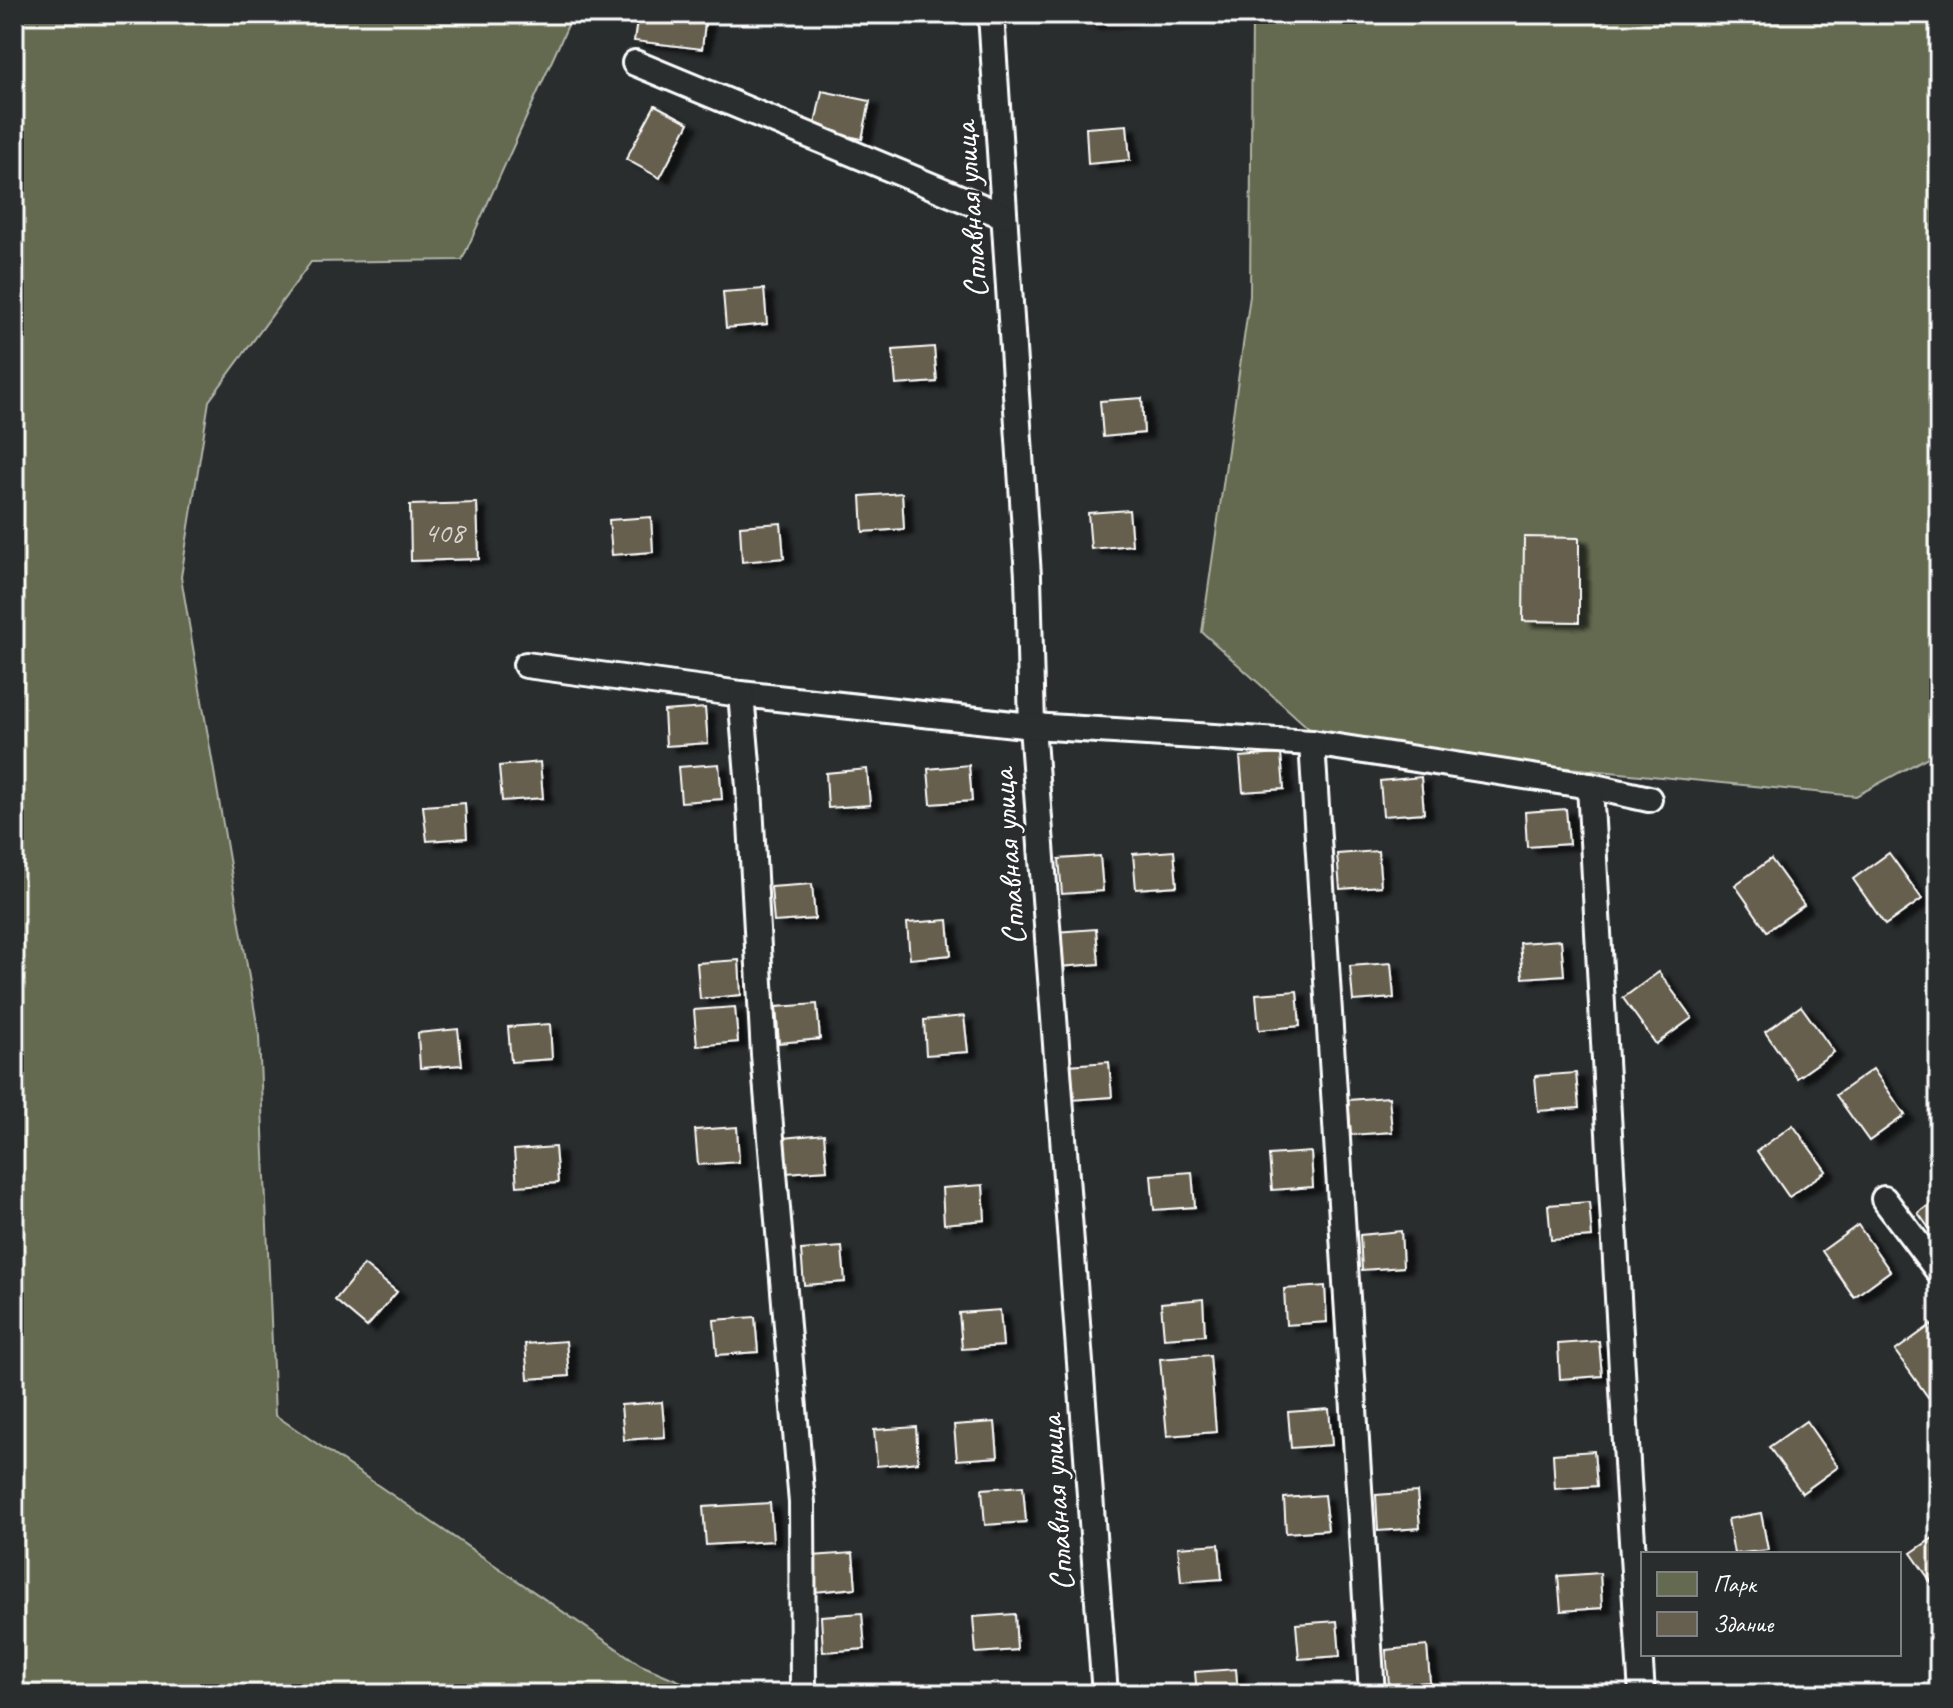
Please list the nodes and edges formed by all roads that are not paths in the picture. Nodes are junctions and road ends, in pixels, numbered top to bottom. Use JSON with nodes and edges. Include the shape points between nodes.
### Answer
{"nodes":[{"id":1,"x":991,"y":14,"type":"edge"},
{"id":2,"x":635,"y":63,"type":"dead end"},
{"id":3,"x":1004,"y":216,"type":"junction"},
{"id":4,"x":526,"y":665,"type":"dead end"},
{"id":5,"x":741,"y":694,"type":"junction"},
{"id":6,"x":1032,"y":726,"type":"junction"},
{"id":7,"x":1312,"y":743,"type":"junction"},
{"id":8,"x":1590,"y":786,"type":"junction"},
{"id":9,"x":1649,"y":799,"type":"dead end"},
{"id":10,"x":1884,"y":1199,"type":"dead end"},
{"id":11,"x":1939,"y":1272,"type":"edge"},
{"id":12,"x":803,"y":1694,"type":"edge"},
{"id":13,"x":1105,"y":1694,"type":"edge"},
{"id":14,"x":1372,"y":1694,"type":"edge"},
{"id":15,"x":1642,"y":1694,"type":"edge"}],
"edges":[{"from":1,"to":3,"type":"lane","name":"Сплавная улица"},
{"from":2,"to":3,"type":"lane"},
{"from":3,"to":6,"type":"lane","name":"Сплавная улица","via":[[1028,576]]},
{"from":4,"to":5,"type":"lane"},
{"from":5,"to":6,"type":"lane"},
{"from":5,"to":12,"type":"lane","via":[[764,1055],[802,1503]]},
{"from":6,"to":7,"type":"lane"},
{"from":6,"to":13,"type":"lane","name":"Сплавная улица"},
{"from":7,"to":8,"type":"lane"},
{"from":7,"to":14,"type":"lane"},
{"from":8,"to":9,"type":"lane"},
{"from":8,"to":15,"type":"lane"},
{"from":10,"to":11,"type":"lane"}]}
